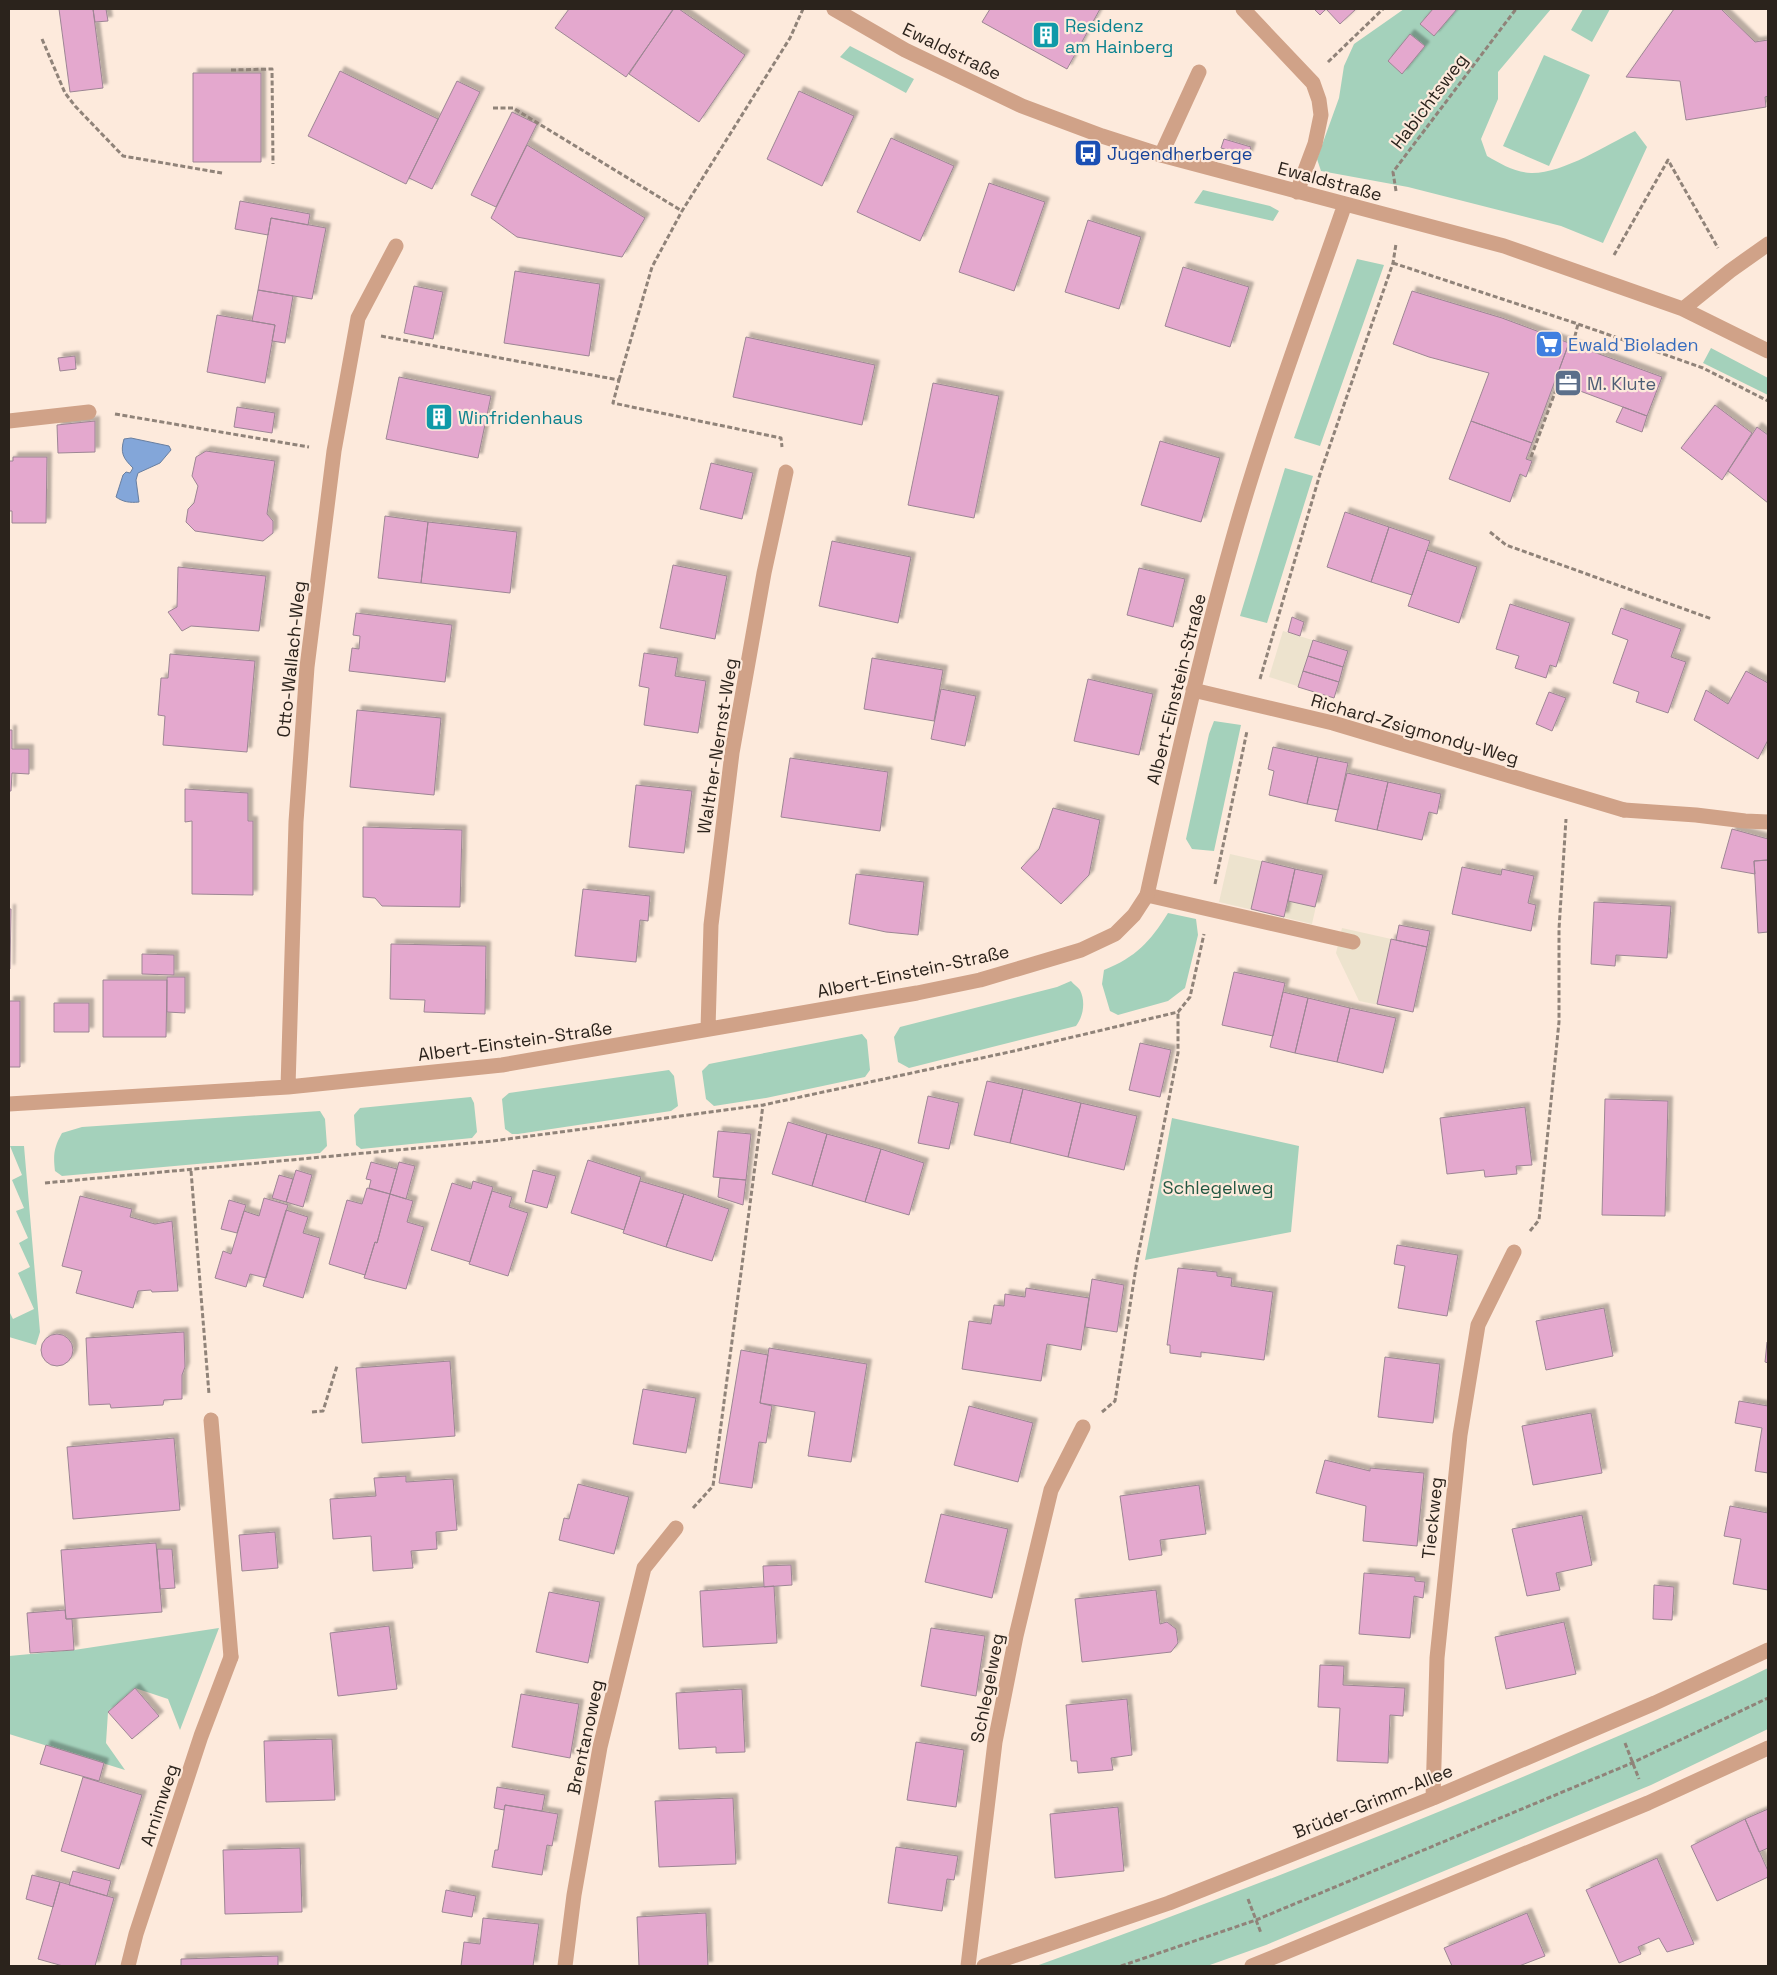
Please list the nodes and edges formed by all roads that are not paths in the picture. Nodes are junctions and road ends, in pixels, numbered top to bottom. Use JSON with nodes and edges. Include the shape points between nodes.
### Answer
{"nodes":[{"id":1,"x":834,"y":9,"type":"edge"},
{"id":2,"x":1243,"y":9,"type":"edge"},
{"id":3,"x":1199,"y":72,"type":"dead end"},
{"id":4,"x":1161,"y":155,"type":"junction"},
{"id":5,"x":1297,"y":192,"type":"junction"},
{"id":6,"x":1345,"y":204,"type":"junction"},
{"id":7,"x":1768,"y":244,"type":"edge"},
{"id":8,"x":396,"y":246,"type":"dead end"},
{"id":9,"x":1683,"y":309,"type":"junction"},
{"id":10,"x":1768,"y":351,"type":"edge"},
{"id":11,"x":89,"y":412,"type":"road end"},
{"id":12,"x":9,"y":421,"type":"edge"},
{"id":13,"x":786,"y":472,"type":"road end"},
{"id":14,"x":1193,"y":690,"type":"junction"},
{"id":15,"x":1768,"y":822,"type":"edge"},
{"id":16,"x":1147,"y":896,"type":"junction"},
{"id":17,"x":1353,"y":942,"type":"dead end"},
{"id":18,"x":708,"y":1029,"type":"junction"},
{"id":19,"x":288,"y":1087,"type":"junction"},
{"id":20,"x":9,"y":1104,"type":"edge"},
{"id":21,"x":1514,"y":1252,"type":"dead end"},
{"id":22,"x":210,"y":1420,"type":"road end"},
{"id":23,"x":1083,"y":1427,"type":"road end"},
{"id":24,"x":676,"y":1528,"type":"road end"},
{"id":25,"x":1768,"y":1650,"type":"edge"},
{"id":26,"x":1768,"y":1748,"type":"edge"},
{"id":27,"x":1434,"y":1798,"type":"junction"},
{"id":28,"x":128,"y":1966,"type":"edge"},
{"id":29,"x":565,"y":1966,"type":"edge"},
{"id":30,"x":968,"y":1966,"type":"edge"},
{"id":31,"x":984,"y":1966,"type":"edge"},
{"id":32,"x":1252,"y":1966,"type":"edge"}],
"edges":[{"from":1,"to":4,"type":"street","name":"Ewaldstraße","via":[[905,50],[1022,106]]},
{"from":2,"to":5,"type":"street","via":[[1313,83],[1319,100],[1321,115],[1315,144]]},
{"from":3,"to":4,"type":"street"},
{"from":4,"to":5,"type":"street","name":"Ewaldstraße"},
{"from":5,"to":6,"type":"street","name":"Ewaldstraße"},
{"from":6,"to":9,"type":"street","name":"Ewaldstraße","via":[[1504,246]]},
{"from":6,"to":14,"type":"street","name":"Albert-Einstein-Straße","via":[[1259,451]]},
{"from":7,"to":9,"type":"street"},
{"from":8,"to":19,"type":"street","name":"Otto-Wallach-Weg","via":[[358,318],[334,451],[306,676],[296,822]]},
{"from":9,"to":10,"type":"street","name":"Ewaldstraße"},
{"from":11,"to":12,"type":"street"},
{"from":13,"to":18,"type":"street","name":"Walther-Nernst-Weg","via":[[764,573],[732,753],[711,925]]},
{"from":14,"to":15,"type":"street","name":"Richard-Zsigmondy-Weg","via":[[1333,723],[1624,810]]},
{"from":14,"to":16,"type":"street","name":"Albert-Einstein-Straße"},
{"from":16,"to":17,"type":"street"},
{"from":16,"to":18,"type":"street","name":"Albert-Einstein-Straße","via":[[1134,915],[1114,934],[1081,950],[980,980]]},
{"from":18,"to":19,"type":"street","name":"Albert-Einstein-Straße","via":[[502,1065]]},
{"from":19,"to":20,"type":"street","name":"Albert-Einstein-Straße"},
{"from":21,"to":27,"type":"street","name":"Tieckweg","via":[[1478,1325],[1460,1435],[1437,1658]]},
{"from":22,"to":28,"type":"street","name":"Arnimweg","via":[[231,1657],[201,1736]]},
{"from":23,"to":30,"type":"street","name":"Schlegelweg","via":[[1051,1490],[1016,1636],[995,1742]]},
{"from":24,"to":29,"type":"street","name":"Brentanoweg","via":[[644,1568],[600,1747]]},
{"from":25,"to":27,"type":"street","name":"Brüder-Grimm-Allee","via":[[1655,1704]]},
{"from":26,"to":32,"type":"street","via":[[1648,1803]]},
{"from":27,"to":31,"type":"street","name":"Brüder-Grimm-Allee","via":[[1169,1903]]}]}
